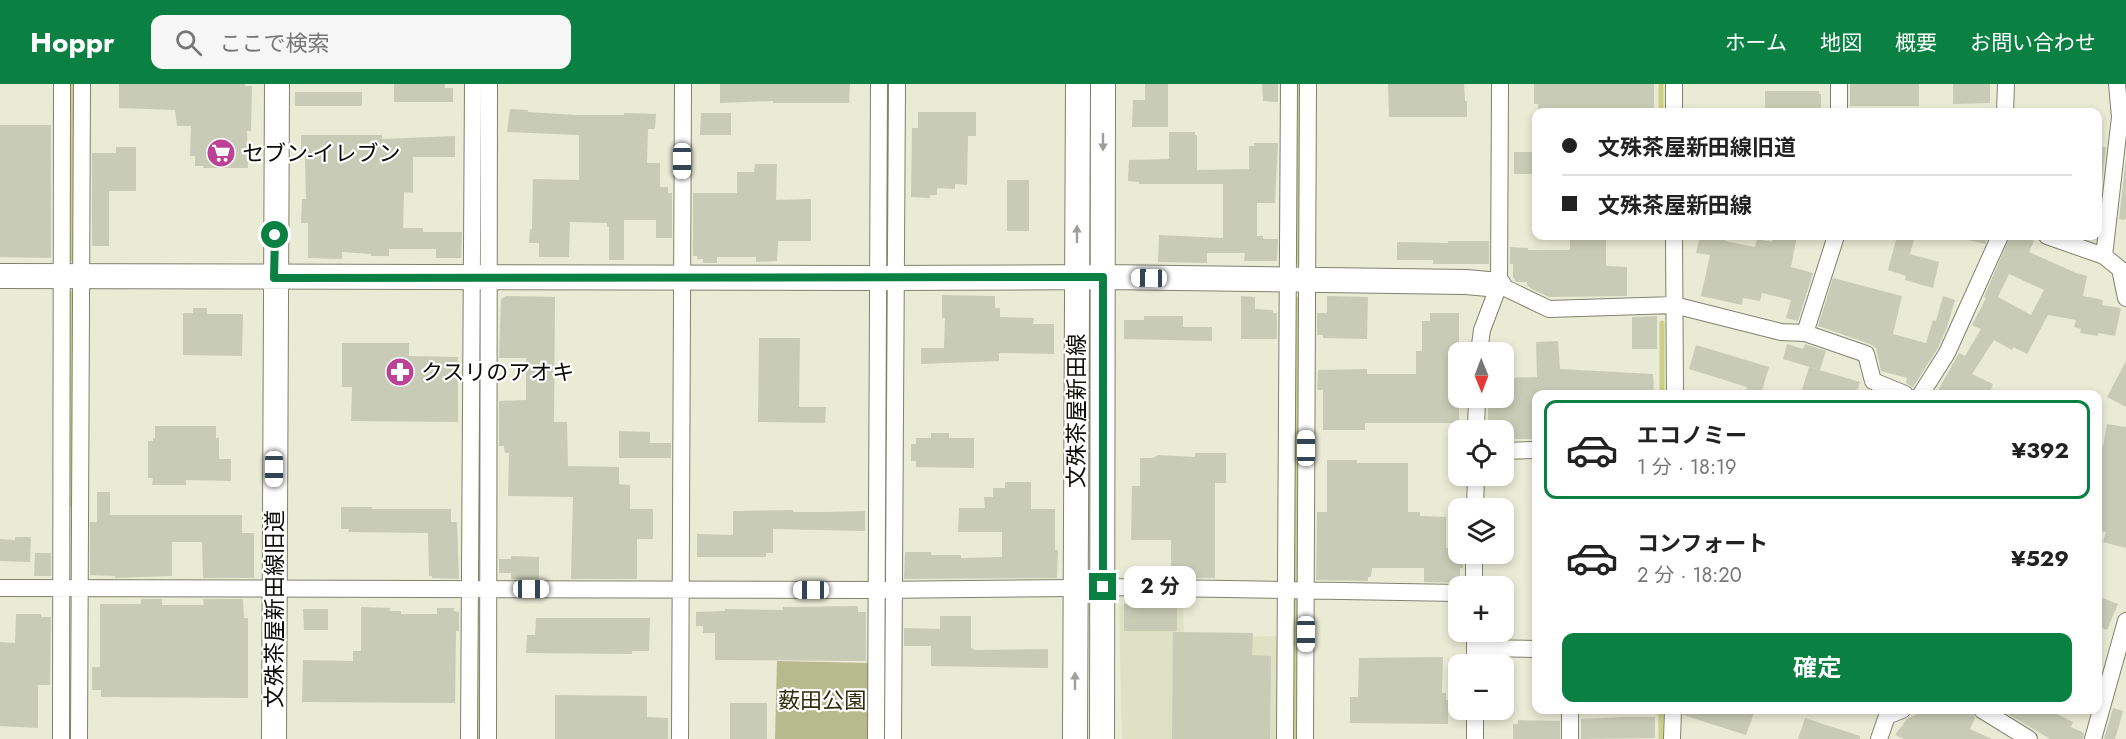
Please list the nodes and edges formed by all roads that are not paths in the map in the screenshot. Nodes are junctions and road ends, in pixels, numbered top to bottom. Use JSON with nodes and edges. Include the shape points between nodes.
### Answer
{"nodes":[{"id":1,"x":62,"y":84,"type":"edge"},
{"id":2,"x":82,"y":84,"type":"edge"},
{"id":3,"x":277,"y":84,"type":"edge"},
{"id":4,"x":473,"y":84,"type":"edge"},
{"id":5,"x":489,"y":84,"type":"edge"},
{"id":6,"x":682,"y":84,"type":"edge"},
{"id":7,"x":879,"y":84,"type":"edge"},
{"id":8,"x":897,"y":84,"type":"edge"},
{"id":9,"x":1078,"y":84,"type":"edge"},
{"id":10,"x":1103,"y":84,"type":"edge"},
{"id":11,"x":1289,"y":84,"type":"edge"},
{"id":12,"x":1308,"y":84,"type":"edge"},
{"id":13,"x":1500,"y":84,"type":"edge"},
{"id":14,"x":1674,"y":84,"type":"edge"},
{"id":15,"x":1839,"y":84,"type":"edge"},
{"id":16,"x":2006,"y":84,"type":"edge"},
{"id":17,"x":2117,"y":84,"type":"edge"},
{"id":18,"x":1674,"y":108,"type":"edge"},
{"id":19,"x":1839,"y":108,"type":"edge"},
{"id":20,"x":2006,"y":108,"type":"edge"},
{"id":21,"x":1674,"y":240,"type":"edge"},
{"id":22,"x":1835,"y":240,"type":"edge"},
{"id":23,"x":1998,"y":240,"type":"edge"},
{"id":24,"x":2058,"y":240,"type":"edge"},
{"id":25,"x":2104,"y":256,"type":"junction"},
{"id":26,"x":0,"y":276,"type":"edge"},
{"id":27,"x":71,"y":277,"type":"junction"},
{"id":28,"x":1103,"y":277,"type":"junction"},
{"id":29,"x":274,"y":278,"type":"junction"},
{"id":30,"x":480,"y":278,"type":"junction"},
{"id":31,"x":682,"y":278,"type":"junction"},
{"id":32,"x":888,"y":278,"type":"junction"},
{"id":33,"x":1077,"y":278,"type":"junction"},
{"id":34,"x":1297,"y":280,"type":"junction"},
{"id":35,"x":1499,"y":285,"type":"junction"},
{"id":36,"x":2126,"y":298,"type":"edge"},
{"id":37,"x":1674,"y":305,"type":"junction"},
{"id":38,"x":1805,"y":333,"type":"junction"},
{"id":39,"x":1480,"y":342,"type":"edge"},
{"id":40,"x":1675,"y":390,"type":"edge"},
{"id":41,"x":1895,"y":390,"type":"edge"},
{"id":42,"x":1924,"y":390,"type":"edge"},
{"id":43,"x":1532,"y":450,"type":"edge"},
{"id":44,"x":1514,"y":451,"type":"edge"},
{"id":45,"x":62,"y":587,"type":"junction"},
{"id":46,"x":80,"y":587,"type":"junction"},
{"id":47,"x":1103,"y":587,"type":"junction"},
{"id":48,"x":0,"y":588,"type":"edge"},
{"id":49,"x":1075,"y":588,"type":"junction"},
{"id":50,"x":274,"y":589,"type":"junction"},
{"id":51,"x":469,"y":589,"type":"junction"},
{"id":52,"x":489,"y":589,"type":"junction"},
{"id":53,"x":681,"y":590,"type":"junction"},
{"id":54,"x":885,"y":590,"type":"junction"},
{"id":55,"x":1286,"y":591,"type":"junction"},
{"id":56,"x":1306,"y":591,"type":"junction"},
{"id":57,"x":1448,"y":593,"type":"edge"},
{"id":58,"x":2126,"y":621,"type":"edge"},
{"id":59,"x":1475,"y":648,"type":"edge"},
{"id":60,"x":1532,"y":648,"type":"edge"},
{"id":61,"x":2102,"y":707,"type":"edge"},
{"id":62,"x":1570,"y":714,"type":"edge"},
{"id":63,"x":1673,"y":714,"type":"edge"},
{"id":64,"x":1888,"y":714,"type":"edge"},
{"id":65,"x":1988,"y":714,"type":"edge"},
{"id":66,"x":2100,"y":714,"type":"edge"},
{"id":67,"x":1475,"y":720,"type":"edge"},
{"id":68,"x":61,"y":739,"type":"edge"},
{"id":69,"x":79,"y":739,"type":"edge"},
{"id":70,"x":273,"y":739,"type":"edge"},
{"id":71,"x":469,"y":739,"type":"edge"},
{"id":72,"x":488,"y":739,"type":"edge"},
{"id":73,"x":680,"y":739,"type":"edge"},
{"id":74,"x":876,"y":739,"type":"edge"},
{"id":75,"x":893,"y":739,"type":"edge"},
{"id":76,"x":1075,"y":739,"type":"edge"},
{"id":77,"x":1102,"y":739,"type":"edge"},
{"id":78,"x":1285,"y":739,"type":"edge"},
{"id":79,"x":1305,"y":739,"type":"edge"},
{"id":80,"x":1475,"y":739,"type":"edge"},
{"id":81,"x":1570,"y":739,"type":"edge"},
{"id":82,"x":1672,"y":739,"type":"edge"},
{"id":83,"x":1880,"y":739,"type":"edge"},
{"id":84,"x":2029,"y":739,"type":"edge"},
{"id":85,"x":2093,"y":739,"type":"edge"}],
"edges":[{"from":1,"to":27,"type":"street"},
{"from":2,"to":27,"type":"street"},
{"from":3,"to":29,"type":"street","name":"文殊茶屋新田線旧道"},
{"from":4,"to":30,"type":"street"},
{"from":5,"to":30,"type":"street"},
{"from":6,"to":31,"type":"street"},
{"from":7,"to":32,"type":"street"},
{"from":8,"to":32,"type":"street"},
{"from":33,"to":9,"type":"street","name":"文殊茶屋新田線","one_way":true},
{"from":10,"to":28,"type":"street","name":"文殊茶屋新田線","one_way":true},
{"from":11,"to":34,"type":"street"},
{"from":12,"to":34,"type":"street"},
{"from":13,"to":35,"type":"street"},
{"from":14,"to":18,"type":"street"},
{"from":15,"to":19,"type":"street"},
{"from":16,"to":20,"type":"street"},
{"from":17,"to":25,"type":"street","via":[[2120,117]]},
{"from":21,"to":37,"type":"street"},
{"from":22,"to":38,"type":"street"},
{"from":23,"to":42,"type":"street","via":[[1947,353]]},
{"from":24,"to":25,"type":"street"},
{"from":25,"to":36,"type":"street","via":[[2120,269]]},
{"from":26,"to":27,"type":"street"},
{"from":27,"to":29,"type":"street"},
{"from":27,"to":45,"type":"street"},
{"from":27,"to":46,"type":"street"},
{"from":28,"to":33,"type":"street"},
{"from":28,"to":34,"type":"street"},
{"from":28,"to":47,"type":"street","name":"文殊茶屋新田線"},
{"from":29,"to":30,"type":"street"},
{"from":29,"to":50,"type":"street","name":"文殊茶屋新田線旧道"},
{"from":30,"to":31,"type":"street"},
{"from":30,"to":51,"type":"street"},
{"from":30,"to":52,"type":"street"},
{"from":31,"to":32,"type":"street"},
{"from":31,"to":53,"type":"street"},
{"from":32,"to":33,"type":"street"},
{"from":32,"to":54,"type":"street"},
{"from":33,"to":49,"type":"street","name":"文殊茶屋新田線"},
{"from":34,"to":35,"type":"street"},
{"from":34,"to":55,"type":"street"},
{"from":34,"to":56,"type":"street"},
{"from":35,"to":37,"type":"street","via":[[1549,309]]},
{"from":35,"to":39,"type":"street"},
{"from":37,"to":38,"type":"street","via":[[1781,332]]},
{"from":37,"to":40,"type":"street"},
{"from":38,"to":41,"type":"street","via":[[1866,354],[1873,381]]},
{"from":43,"to":44,"type":"street"},
{"from":45,"to":46,"type":"street"},
{"from":45,"to":48,"type":"street"},
{"from":45,"to":68,"type":"street"},
{"from":46,"to":50,"type":"street"},
{"from":46,"to":69,"type":"street"},
{"from":47,"to":55,"type":"street"},
{"from":47,"to":77,"type":"street","name":"文殊茶屋新田線"},
{"from":49,"to":54,"type":"street"},
{"from":76,"to":49,"type":"street","name":"文殊茶屋新田線","one_way":true},
{"from":50,"to":51,"type":"street"},
{"from":50,"to":70,"type":"street","name":"文殊茶屋新田線旧道"},
{"from":51,"to":52,"type":"street"},
{"from":51,"to":71,"type":"street"},
{"from":52,"to":53,"type":"street"},
{"from":52,"to":72,"type":"street"},
{"from":53,"to":54,"type":"street"},
{"from":53,"to":73,"type":"street"},
{"from":54,"to":74,"type":"street"},
{"from":54,"to":75,"type":"street"},
{"from":55,"to":56,"type":"street"},
{"from":55,"to":78,"type":"street"},
{"from":56,"to":57,"type":"street"},
{"from":56,"to":79,"type":"street"},
{"from":58,"to":61,"type":"street"},
{"from":59,"to":60,"type":"street"},
{"from":62,"to":81,"type":"street"},
{"from":63,"to":82,"type":"street"},
{"from":64,"to":83,"type":"street"},
{"from":65,"to":84,"type":"street"},
{"from":66,"to":85,"type":"street"},
{"from":67,"to":80,"type":"street"}]}
